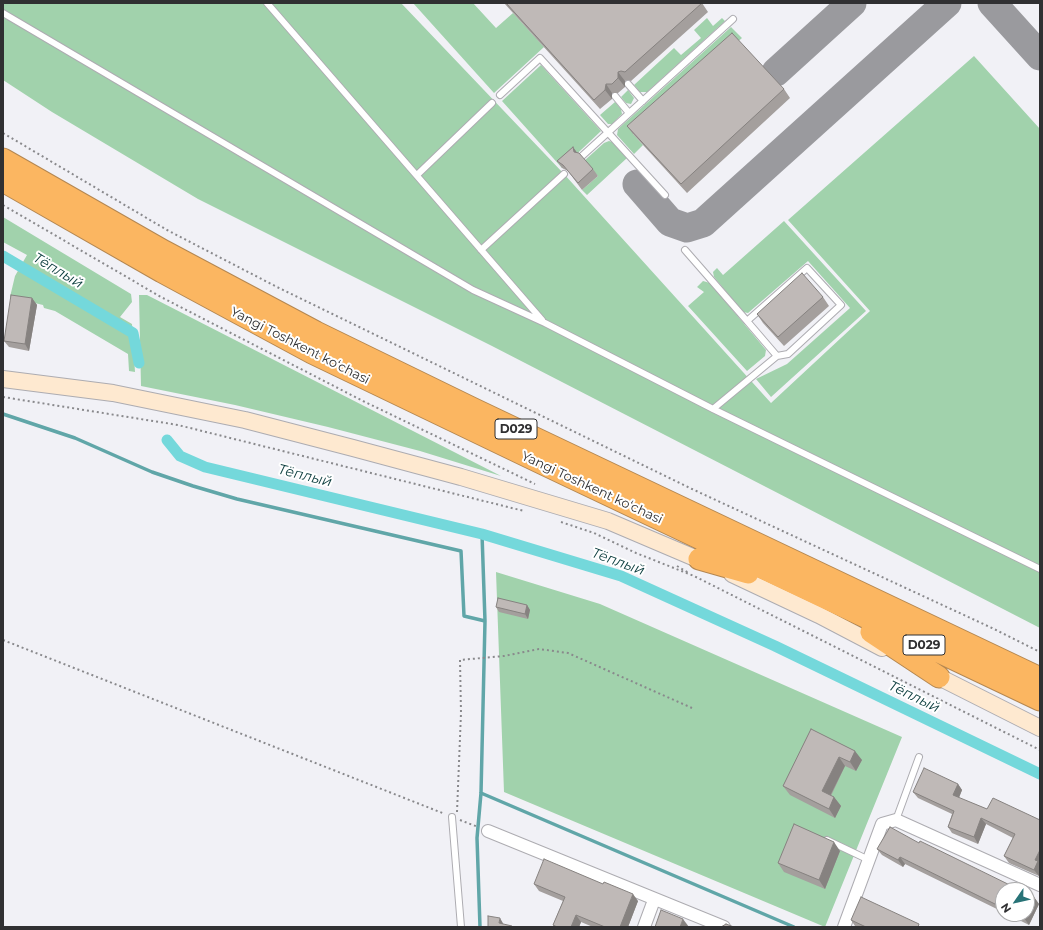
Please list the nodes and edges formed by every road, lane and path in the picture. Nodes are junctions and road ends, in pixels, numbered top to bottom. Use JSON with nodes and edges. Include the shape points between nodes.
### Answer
{"nodes":[{"id":1,"x":267,"y":3,"type":"edge"},
{"id":2,"x":3,"y":13,"type":"edge"},
{"id":3,"x":733,"y":19,"type":"dead end"},
{"id":4,"x":628,"y":84,"type":"dead end"},
{"id":5,"x":500,"y":95,"type":"dead end"},
{"id":6,"x":615,"y":96,"type":"dead end"},
{"id":7,"x":642,"y":101,"type":"junction"},
{"id":8,"x":492,"y":103,"type":"dead end"},
{"id":9,"x":629,"y":114,"type":"junction"},
{"id":10,"x":3,"y":132,"type":"edge"},
{"id":11,"x":608,"y":132,"type":"junction"},
{"id":12,"x":582,"y":156,"type":"edge"},
{"id":13,"x":3,"y":158,"type":"edge"},
{"id":14,"x":564,"y":174,"type":"edge"},
{"id":15,"x":417,"y":175,"type":"junction"},
{"id":16,"x":3,"y":181,"type":"edge"},
{"id":17,"x":665,"y":195,"type":"dead end"},
{"id":18,"x":3,"y":205,"type":"edge"},
{"id":19,"x":481,"y":250,"type":"junction"},
{"id":20,"x":685,"y":250,"type":"dead end"},
{"id":21,"x":747,"y":321,"type":"junction"},
{"id":22,"x":545,"y":323,"type":"junction"},
{"id":23,"x":777,"y":356,"type":"junction"},
{"id":24,"x":3,"y":379,"type":"edge"},
{"id":25,"x":3,"y":396,"type":"edge"},
{"id":26,"x":713,"y":409,"type":"junction"},
{"id":27,"x":539,"y":486,"type":"dead end"},
{"id":28,"x":525,"y":511,"type":"dead end"},
{"id":29,"x":560,"y":522,"type":"dead end"},
{"id":30,"x":672,"y":563,"type":"dead end"},
{"id":31,"x":698,"y":568,"type":"junction"},
{"id":32,"x":1040,"y":569,"type":"edge"},
{"id":33,"x":807,"y":590,"type":"junction"},
{"id":34,"x":3,"y":640,"type":"edge"},
{"id":35,"x":1040,"y":652,"type":"edge"},
{"id":36,"x":939,"y":677,"type":"junction"},
{"id":37,"x":1040,"y":678,"type":"edge"},
{"id":38,"x":1040,"y":700,"type":"edge"},
{"id":39,"x":692,"y":708,"type":"dead end"},
{"id":40,"x":1040,"y":728,"type":"edge"},
{"id":41,"x":1040,"y":750,"type":"edge"},
{"id":42,"x":920,"y":757,"type":"dead end"},
{"id":43,"x":455,"y":818,"type":"junction"},
{"id":44,"x":896,"y":820,"type":"junction"},
{"id":45,"x":488,"y":831,"type":"joint"},
{"id":46,"x":822,"y":837,"type":"edge"},
{"id":47,"x":869,"y":860,"type":"junction"},
{"id":48,"x":1040,"y":885,"type":"edge"},
{"id":49,"x":654,"y":900,"type":"junction"},
{"id":50,"x":461,"y":927,"type":"edge"},
{"id":51,"x":644,"y":927,"type":"edge"},
{"id":52,"x":724,"y":927,"type":"edge"},
{"id":53,"x":844,"y":927,"type":"edge"}],
"edges":[{"from":1,"to":15,"type":"lane"},
{"from":2,"to":22,"type":"lane","via":[[473,290]]},
{"from":3,"to":7,"type":"lane"},
{"from":4,"to":7,"type":"lane"},
{"from":5,"to":11,"type":"lane","via":[[540,58]]},
{"from":6,"to":9,"type":"lane"},
{"from":7,"to":9,"type":"lane"},
{"from":8,"to":15,"type":"lane"},
{"from":9,"to":11,"type":"lane"},
{"from":10,"to":35,"type":"path","via":[[167,230],[277,287],[692,489]]},
{"from":11,"to":12,"type":"lane"},
{"from":11,"to":17,"type":"lane"},
{"from":13,"to":37,"type":"highway","name":"Yangi Toshkent ko‘chasi","number":"D029","via":[[164,251],[316,332]]},
{"from":14,"to":19,"type":"lane"},
{"from":15,"to":19,"type":"lane"},
{"from":16,"to":33,"type":"highway","name":"Yangi Toshkent ko‘chasi","number":"D029","via":[[162,272],[305,349]]},
{"from":18,"to":27,"type":"path","via":[[161,297],[363,401]]},
{"from":19,"to":22,"type":"lane"},
{"from":20,"to":21,"type":"lane"},
{"from":21,"to":23,"type":"lane"},
{"from":21,"to":23,"type":"lane","via":[[807,268],[841,305],[788,354]]},
{"from":22,"to":26,"type":"lane"},
{"from":23,"to":26,"type":"lane"},
{"from":24,"to":31,"type":"main road","via":[[112,393],[245,420],[462,477],[608,522]]},
{"from":25,"to":28,"type":"path","via":[[178,425]]},
{"from":26,"to":32,"type":"lane"},
{"from":29,"to":31,"type":"path"},
{"from":30,"to":31,"type":"path"},
{"from":31,"to":33,"type":"highway"},
{"from":31,"to":36,"type":"main road","via":[[819,615]]},
{"from":31,"to":41,"type":"path"},
{"from":33,"to":36,"type":"highway"},
{"from":33,"to":38,"type":"highway","name":"Yangi Toshkent ko‘chasi","number":"D029"},
{"from":34,"to":43,"type":"path"},
{"from":36,"to":40,"type":"main road"},
{"from":39,"to":43,"type":"path","via":[[568,654],[539,649],[504,656],[460,660],[461,713]]},
{"from":42,"to":44,"type":"lane"},
{"from":43,"to":45,"type":"path"},
{"from":43,"to":50,"type":"lane"},
{"from":44,"to":47,"type":"street","via":[[882,824]]},
{"from":44,"to":48,"type":"street"},
{"from":45,"to":49,"type":"street"},
{"from":46,"to":47,"type":"lane"},
{"from":47,"to":53,"type":"street"},
{"from":49,"to":51,"type":"street"},
{"from":49,"to":52,"type":"street"}]}
